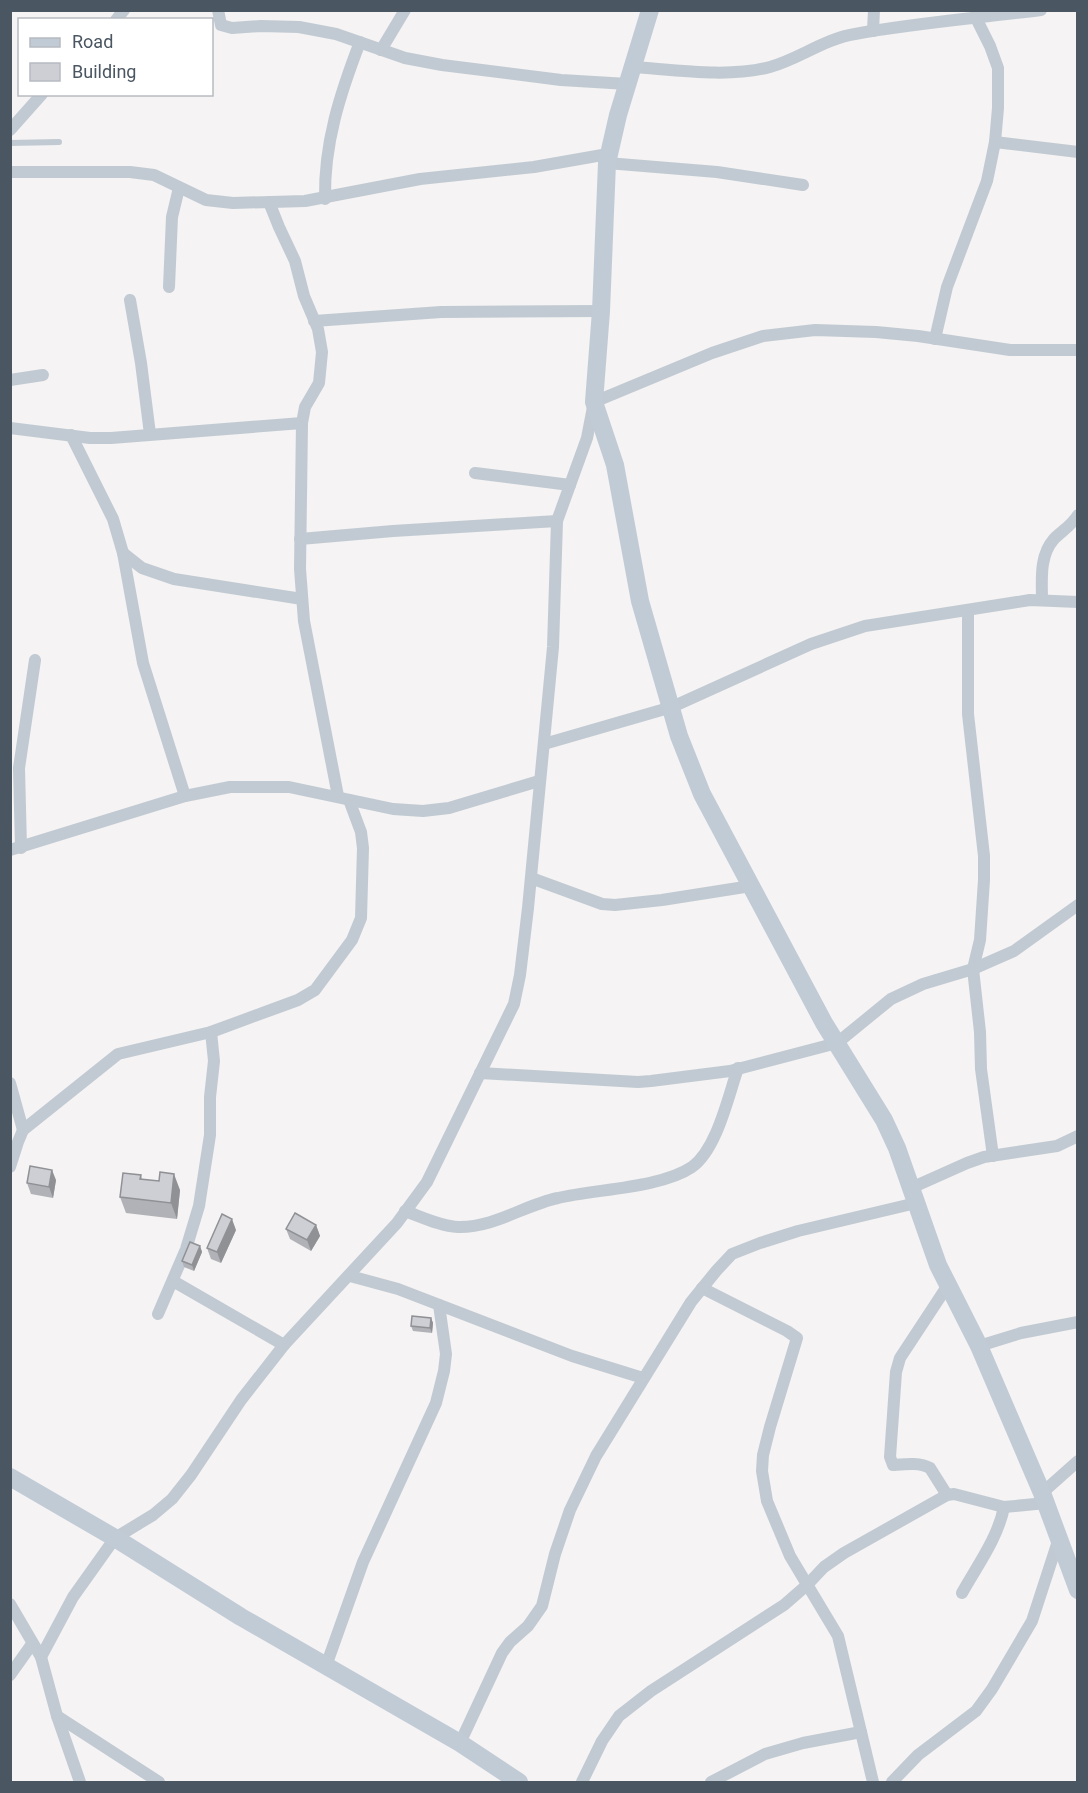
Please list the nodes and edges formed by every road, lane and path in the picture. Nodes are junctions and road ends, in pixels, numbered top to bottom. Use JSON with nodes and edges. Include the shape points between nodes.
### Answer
{"nodes":[{"id":1,"x":218,"y":10,"type":"edge"},
{"id":2,"x":405,"y":10,"type":"edge"},
{"id":3,"x":650,"y":10,"type":"edge"},
{"id":4,"x":874,"y":10,"type":"edge"},
{"id":5,"x":1041,"y":10,"type":"edge"},
{"id":6,"x":984,"y":15,"type":"edge"},
{"id":7,"x":873,"y":31,"type":"junction"},
{"id":8,"x":360,"y":42,"type":"junction"},
{"id":9,"x":381,"y":50,"type":"junction"},
{"id":10,"x":631,"y":75,"type":"junction"},
{"id":11,"x":40,"y":96,"type":"edge"},
{"id":12,"x":10,"y":130,"type":"edge"},
{"id":13,"x":59,"y":142,"type":"dead end"},
{"id":14,"x":995,"y":142,"type":"junction"},
{"id":15,"x":10,"y":143,"type":"edge"},
{"id":16,"x":1077,"y":152,"type":"edge"},
{"id":17,"x":607,"y":159,"type":"junction"},
{"id":18,"x":10,"y":172,"type":"edge"},
{"id":19,"x":803,"y":185,"type":"dead end"},
{"id":20,"x":179,"y":188,"type":"junction"},
{"id":21,"x":325,"y":199,"type":"junction"},
{"id":22,"x":269,"y":202,"type":"junction"},
{"id":23,"x":169,"y":287,"type":"dead end"},
{"id":24,"x":130,"y":300,"type":"dead end"},
{"id":25,"x":601,"y":311,"type":"junction"},
{"id":26,"x":314,"y":321,"type":"junction"},
{"id":27,"x":936,"y":339,"type":"junction"},
{"id":28,"x":1077,"y":350,"type":"edge"},
{"id":29,"x":43,"y":375,"type":"dead end"},
{"id":30,"x":10,"y":380,"type":"edge"},
{"id":31,"x":594,"y":402,"type":"junction"},
{"id":32,"x":302,"y":423,"type":"junction"},
{"id":33,"x":10,"y":428,"type":"edge"},
{"id":34,"x":150,"y":434,"type":"junction"},
{"id":35,"x":71,"y":435,"type":"junction"},
{"id":36,"x":475,"y":473,"type":"dead end"},
{"id":37,"x":570,"y":485,"type":"junction"},
{"id":38,"x":1077,"y":514,"type":"edge"},
{"id":39,"x":557,"y":521,"type":"junction"},
{"id":40,"x":300,"y":539,"type":"junction"},
{"id":41,"x":123,"y":553,"type":"junction"},
{"id":42,"x":302,"y":599,"type":"junction"},
{"id":43,"x":1042,"y":600,"type":"junction"},
{"id":44,"x":1077,"y":602,"type":"edge"},
{"id":45,"x":968,"y":611,"type":"junction"},
{"id":46,"x":35,"y":660,"type":"dead end"},
{"id":47,"x":672,"y":707,"type":"junction"},
{"id":48,"x":544,"y":744,"type":"junction"},
{"id":49,"x":539,"y":781,"type":"junction"},
{"id":50,"x":186,"y":796,"type":"junction"},
{"id":51,"x":344,"y":798,"type":"junction"},
{"id":52,"x":16,"y":849,"type":"edge"},
{"id":53,"x":531,"y":878,"type":"junction"},
{"id":54,"x":751,"y":886,"type":"junction"},
{"id":55,"x":1077,"y":905,"type":"edge"},
{"id":56,"x":973,"y":969,"type":"junction"},
{"id":57,"x":211,"y":1032,"type":"junction"},
{"id":58,"x":837,"y":1043,"type":"junction"},
{"id":59,"x":738,"y":1068,"type":"junction"},
{"id":60,"x":480,"y":1073,"type":"junction"},
{"id":61,"x":10,"y":1083,"type":"edge"},
{"id":62,"x":17,"y":1130,"type":"edge"},
{"id":63,"x":1077,"y":1136,"type":"edge"},
{"id":64,"x":993,"y":1156,"type":"junction"},
{"id":65,"x":10,"y":1167,"type":"edge"},
{"id":66,"x":914,"y":1196,"type":"junction"},
{"id":67,"x":405,"y":1211,"type":"junction"},
{"id":68,"x":350,"y":1276,"type":"junction"},
{"id":69,"x":173,"y":1281,"type":"junction"},
{"id":70,"x":948,"y":1285,"type":"junction"},
{"id":71,"x":702,"y":1288,"type":"junction"},
{"id":72,"x":439,"y":1305,"type":"junction"},
{"id":73,"x":158,"y":1314,"type":"dead end"},
{"id":74,"x":1077,"y":1322,"type":"edge"},
{"id":75,"x":284,"y":1346,"type":"junction"},
{"id":76,"x":979,"y":1346,"type":"junction"},
{"id":77,"x":643,"y":1378,"type":"junction"},
{"id":78,"x":1077,"y":1461,"type":"edge"},
{"id":79,"x":10,"y":1477,"type":"edge"},
{"id":80,"x":947,"y":1494,"type":"junction"},
{"id":81,"x":1044,"y":1498,"type":"junction"},
{"id":82,"x":1004,"y":1507,"type":"junction"},
{"id":83,"x":115,"y":1538,"type":"junction"},
{"id":84,"x":1059,"y":1538,"type":"junction"},
{"id":85,"x":1073,"y":1569,"type":"edge"},
{"id":86,"x":807,"y":1585,"type":"junction"},
{"id":87,"x":1077,"y":1590,"type":"edge"},
{"id":88,"x":962,"y":1593,"type":"dead end"},
{"id":89,"x":10,"y":1604,"type":"edge"},
{"id":90,"x":32,"y":1644,"type":"junction"},
{"id":91,"x":41,"y":1657,"type":"junction"},
{"id":92,"x":326,"y":1666,"type":"junction"},
{"id":93,"x":10,"y":1675,"type":"edge"},
{"id":94,"x":57,"y":1716,"type":"junction"},
{"id":95,"x":861,"y":1732,"type":"junction"},
{"id":96,"x":460,"y":1743,"type":"junction"},
{"id":97,"x":80,"y":1782,"type":"edge"},
{"id":98,"x":159,"y":1782,"type":"edge"},
{"id":99,"x":519,"y":1782,"type":"edge"},
{"id":100,"x":582,"y":1782,"type":"edge"},
{"id":101,"x":711,"y":1782,"type":"edge"},
{"id":102,"x":873,"y":1782,"type":"edge"},
{"id":103,"x":892,"y":1782,"type":"edge"}],
"edges":[{"from":1,"to":8,"type":"street","via":[[221,25],[232,28],[299,27]]},
{"from":2,"to":9,"type":"street"},
{"from":3,"to":10,"type":"street"},
{"from":4,"to":7,"type":"street"},
{"from":5,"to":6,"type":"street"},
{"from":6,"to":7,"type":"street"},
{"from":6,"to":14,"type":"street","via":[[998,68]]},
{"from":7,"to":10,"type":"street","via":[[820,44],[769,67],[740,72]]},
{"from":8,"to":9,"type":"street"},
{"from":8,"to":21,"type":"street","via":[[334,114]]},
{"from":9,"to":10,"type":"street","via":[[405,58],[501,74],[561,80]]},
{"from":10,"to":17,"type":"street"},
{"from":11,"to":12,"type":"street"},
{"from":13,"to":15,"type":"lane"},
{"from":14,"to":16,"type":"street"},
{"from":14,"to":27,"type":"street","via":[[987,181],[947,287]]},
{"from":17,"to":19,"type":"street"},
{"from":17,"to":21,"type":"street","via":[[420,179]]},
{"from":17,"to":25,"type":"street"},
{"from":18,"to":20,"type":"street","via":[[130,172],[154,175]]},
{"from":20,"to":22,"type":"street","via":[[206,200]]},
{"from":20,"to":23,"type":"street","via":[[172,217]]},
{"from":21,"to":22,"type":"street"},
{"from":22,"to":26,"type":"street","via":[[295,261]]},
{"from":24,"to":34,"type":"street"},
{"from":25,"to":26,"type":"street","via":[[441,312]]},
{"from":25,"to":31,"type":"street"},
{"from":26,"to":32,"type":"street","via":[[322,352],[319,383],[305,407]]},
{"from":27,"to":28,"type":"street","via":[[1010,350]]},
{"from":27,"to":31,"type":"street","via":[[815,330],[763,336]]},
{"from":29,"to":30,"type":"street"},
{"from":31,"to":37,"type":"street","via":[[587,438]]},
{"from":31,"to":47,"type":"street","via":[[615,465],[640,600]]},
{"from":32,"to":34,"type":"street"},
{"from":32,"to":40,"type":"street"},
{"from":33,"to":35,"type":"street"},
{"from":34,"to":35,"type":"street","via":[[111,438]]},
{"from":35,"to":41,"type":"street","via":[[113,519]]},
{"from":36,"to":37,"type":"street"},
{"from":37,"to":39,"type":"street"},
{"from":38,"to":43,"type":"street","via":[[1045,554]]},
{"from":39,"to":40,"type":"street"},
{"from":39,"to":48,"type":"street","via":[[553,647]]},
{"from":40,"to":42,"type":"street"},
{"from":41,"to":42,"type":"street","via":[[142,568],[174,579]]},
{"from":41,"to":50,"type":"street","via":[[143,663]]},
{"from":42,"to":51,"type":"street"},
{"from":43,"to":44,"type":"street"},
{"from":43,"to":45,"type":"street"},
{"from":45,"to":47,"type":"street","via":[[865,626],[812,644]]},
{"from":45,"to":56,"type":"street","via":[[968,714],[984,856],[980,940]]},
{"from":46,"to":52,"type":"street","via":[[19,768]]},
{"from":47,"to":48,"type":"street"},
{"from":47,"to":54,"type":"street","via":[[702,794]]},
{"from":48,"to":49,"type":"street"},
{"from":49,"to":51,"type":"street","via":[[449,808],[423,811]]},
{"from":49,"to":53,"type":"street"},
{"from":50,"to":51,"type":"street","via":[[230,787],[265,786]]},
{"from":50,"to":52,"type":"street"},
{"from":51,"to":57,"type":"street","via":[[361,832],[363,848],[361,918],[352,940],[315,990]]},
{"from":53,"to":54,"type":"street","via":[[589,900],[615,905]]},
{"from":53,"to":60,"type":"street","via":[[513,1004]]},
{"from":54,"to":58,"type":"street"},
{"from":55,"to":56,"type":"street","via":[[1014,951]]},
{"from":56,"to":58,"type":"street","via":[[898,994]]},
{"from":56,"to":64,"type":"street"},
{"from":57,"to":62,"type":"street","via":[[118,1054]]},
{"from":57,"to":69,"type":"street","via":[[214,1061],[206,1167],[199,1206]]},
{"from":58,"to":59,"type":"street"},
{"from":58,"to":66,"type":"street","via":[[884,1120]]},
{"from":59,"to":60,"type":"street","via":[[638,1082]]},
{"from":59,"to":67,"type":"street","via":[[704,1155],[677,1175],[556,1198],[478,1225],[444,1225]]},
{"from":60,"to":67,"type":"street","via":[[427,1182]]},
{"from":61,"to":62,"type":"street"},
{"from":62,"to":65,"type":"street","via":[[18,1142]]},
{"from":63,"to":64,"type":"street","via":[[1058,1146]]},
{"from":64,"to":66,"type":"street","via":[[967,1163]]},
{"from":66,"to":70,"type":"street"},
{"from":66,"to":71,"type":"street","via":[[732,1254]]},
{"from":67,"to":68,"type":"street"},
{"from":68,"to":72,"type":"street"},
{"from":68,"to":75,"type":"street"},
{"from":69,"to":73,"type":"street"},
{"from":69,"to":75,"type":"street"},
{"from":70,"to":76,"type":"street"},
{"from":70,"to":80,"type":"street","via":[[900,1358],[890,1457],[893,1464],[930,1468]]},
{"from":71,"to":77,"type":"street"},
{"from":71,"to":86,"type":"street","via":[[797,1338],[763,1455],[762,1472],[772,1512]]},
{"from":72,"to":77,"type":"street","via":[[572,1356]]},
{"from":72,"to":92,"type":"street","via":[[446,1354],[436,1403],[363,1562]]},
{"from":74,"to":76,"type":"street"},
{"from":75,"to":83,"type":"street","via":[[172,1498],[153,1515]]},
{"from":76,"to":81,"type":"street"},
{"from":77,"to":96,"type":"street","via":[[596,1456],[570,1510],[542,1606],[502,1653]]},
{"from":78,"to":81,"type":"street"},
{"from":79,"to":83,"type":"street"},
{"from":80,"to":82,"type":"street"},
{"from":80,"to":86,"type":"street","via":[[844,1553]]},
{"from":81,"to":82,"type":"street"},
{"from":81,"to":84,"type":"street"},
{"from":82,"to":88,"type":"street","via":[[1001,1521]]},
{"from":83,"to":91,"type":"street","via":[[73,1597]]},
{"from":83,"to":92,"type":"street"},
{"from":84,"to":85,"type":"street"},
{"from":84,"to":103,"type":"street","via":[[1032,1622],[992,1689],[976,1711],[918,1755]]},
{"from":85,"to":87,"type":"street"},
{"from":86,"to":95,"type":"street","via":[[838,1636]]},
{"from":86,"to":100,"type":"street","via":[[619,1716]]},
{"from":89,"to":90,"type":"street"},
{"from":90,"to":91,"type":"street"},
{"from":90,"to":93,"type":"street"},
{"from":91,"to":94,"type":"street"},
{"from":92,"to":96,"type":"street"},
{"from":94,"to":97,"type":"street"},
{"from":94,"to":98,"type":"street"},
{"from":95,"to":101,"type":"street","via":[[765,1754]]},
{"from":95,"to":102,"type":"street"},
{"from":96,"to":99,"type":"street"}]}
